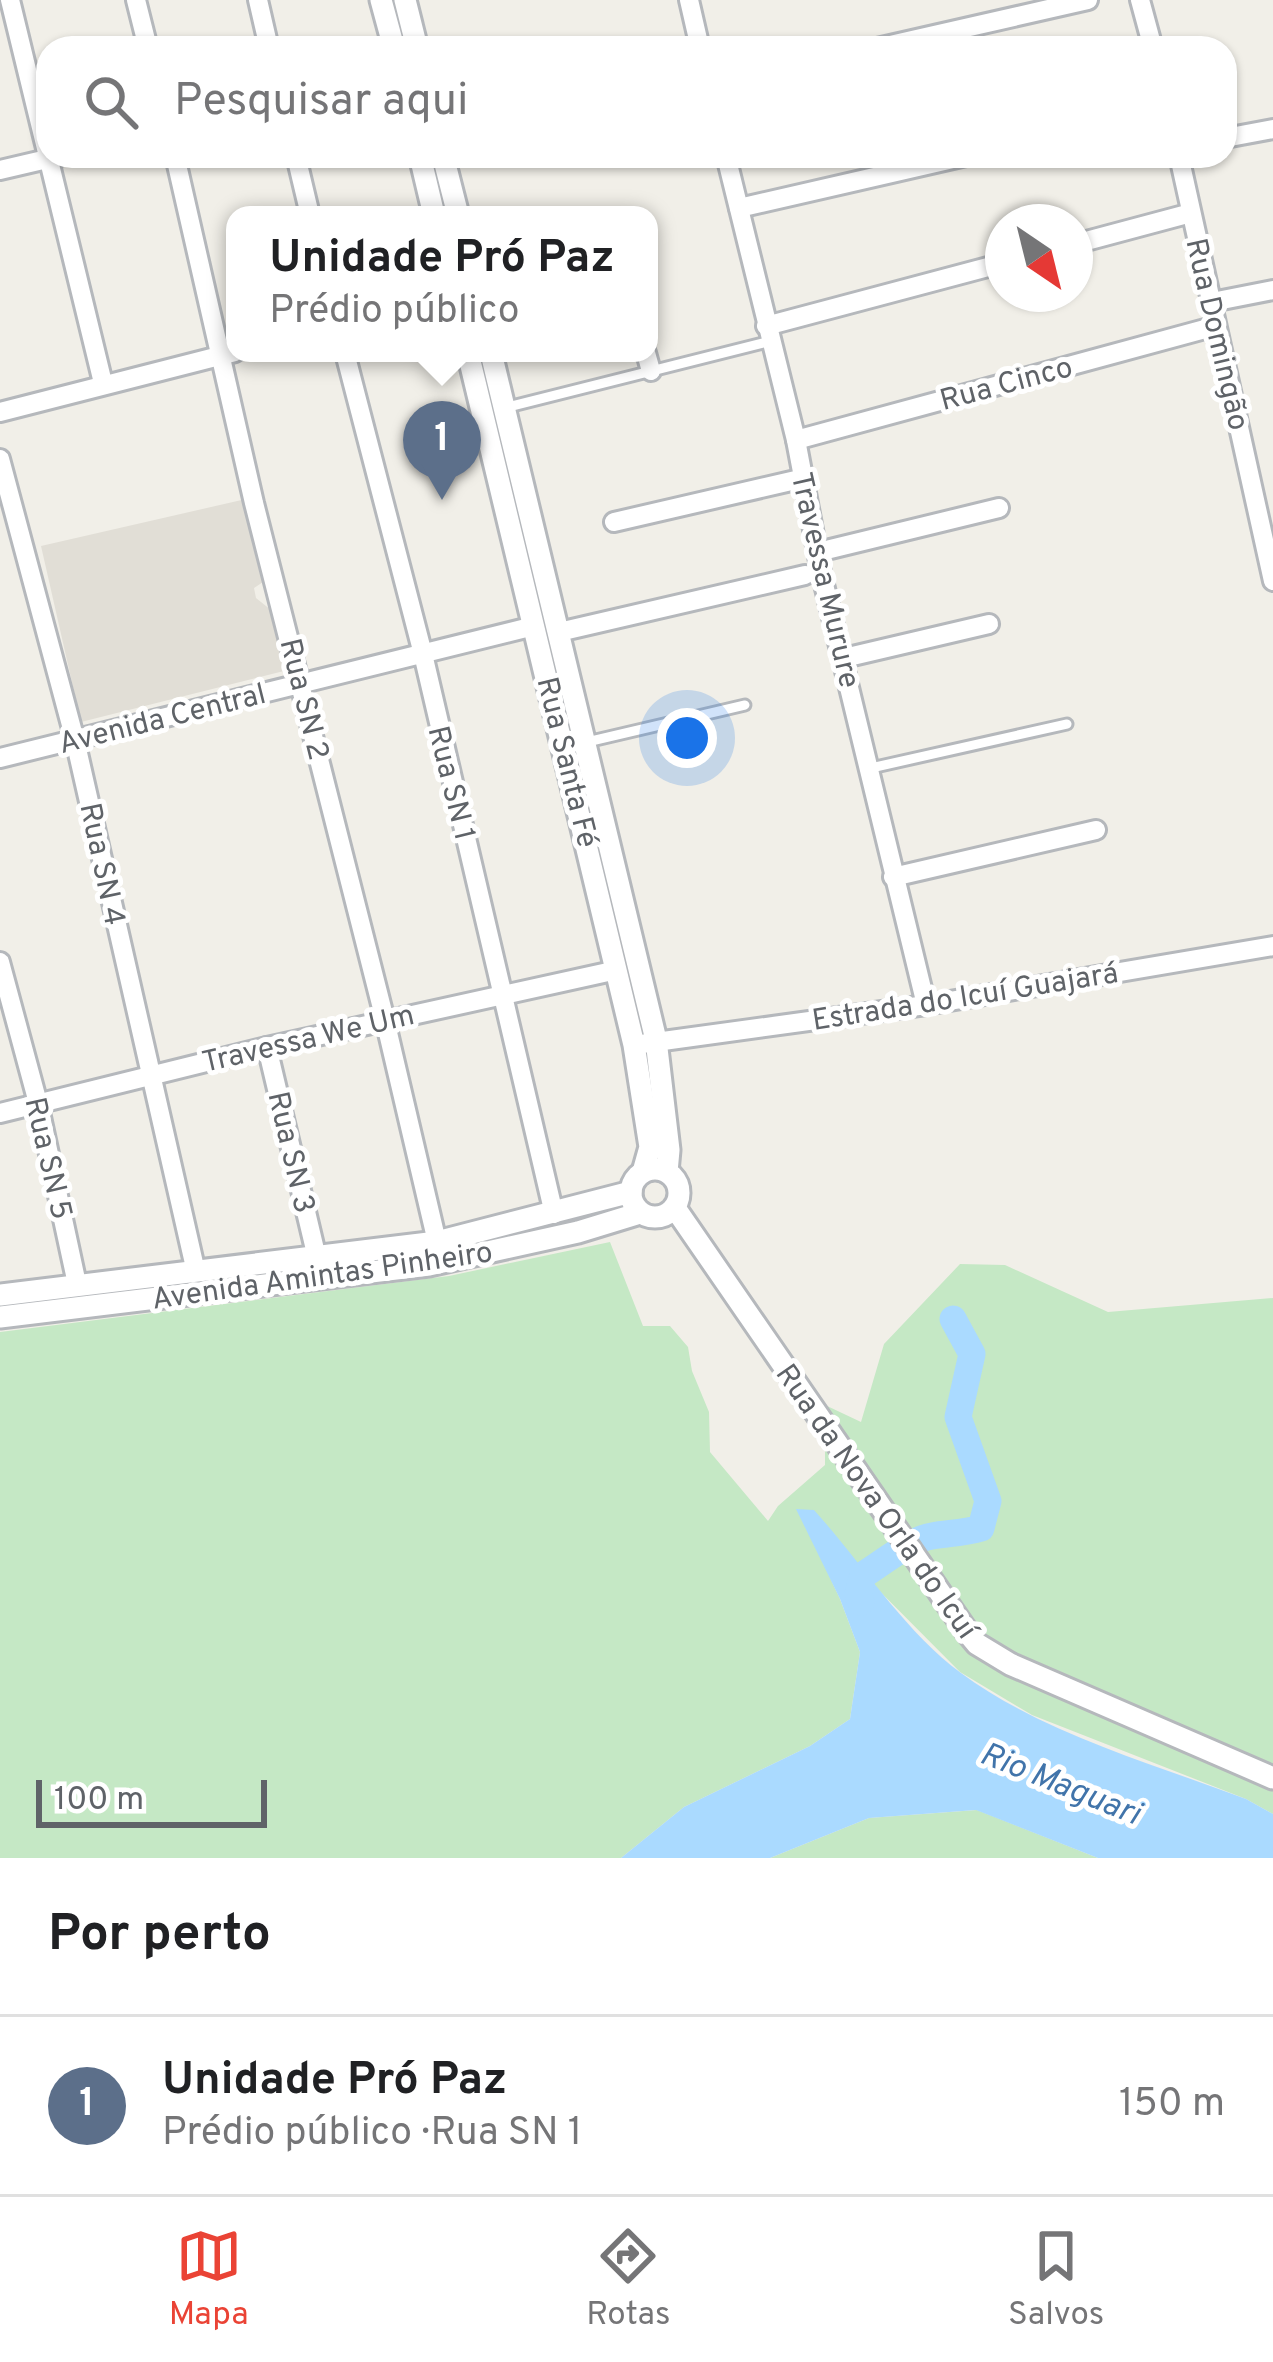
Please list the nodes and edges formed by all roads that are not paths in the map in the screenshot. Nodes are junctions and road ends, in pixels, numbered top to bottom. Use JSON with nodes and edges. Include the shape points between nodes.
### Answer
{"nodes":[{"id":1,"x":10,"y":0,"type":"edge"},
{"id":2,"x":136,"y":0,"type":"edge"},
{"id":3,"x":257,"y":0,"type":"edge"},
{"id":4,"x":381,"y":0,"type":"edge"},
{"id":5,"x":405,"y":0,"type":"edge"},
{"id":6,"x":689,"y":0,"type":"edge"},
{"id":7,"x":1088,"y":0,"type":"edge"},
{"id":8,"x":1140,"y":0,"type":"edge"},
{"id":9,"x":145,"y":36,"type":"edge"},
{"id":10,"x":266,"y":36,"type":"edge"},
{"id":11,"x":391,"y":36,"type":"edge"},
{"id":12,"x":414,"y":36,"type":"edge"},
{"id":13,"x":697,"y":36,"type":"edge"},
{"id":14,"x":930,"y":36,"type":"edge"},
{"id":15,"x":1150,"y":36,"type":"edge"},
{"id":16,"x":36,"y":96,"type":"edge"},
{"id":17,"x":1273,"y":129,"type":"edge"},
{"id":18,"x":1237,"y":136,"type":"edge"},
{"id":19,"x":36,"y":162,"type":"edge"},
{"id":20,"x":55,"y":168,"type":"edge"},
{"id":21,"x":178,"y":168,"type":"edge"},
{"id":22,"x":299,"y":168,"type":"edge"},
{"id":23,"x":423,"y":168,"type":"edge"},
{"id":24,"x":446,"y":168,"type":"edge"},
{"id":25,"x":729,"y":168,"type":"edge"},
{"id":26,"x":914,"y":168,"type":"edge"},
{"id":27,"x":1182,"y":168,"type":"edge"},
{"id":28,"x":0,"y":170,"type":"edge"},
{"id":29,"x":308,"y":206,"type":"edge"},
{"id":30,"x":432,"y":206,"type":"edge"},
{"id":31,"x":456,"y":206,"type":"edge"},
{"id":32,"x":739,"y":208,"type":"junction"},
{"id":33,"x":1191,"y":213,"type":"junction"},
{"id":34,"x":1093,"y":239,"type":"edge"},
{"id":35,"x":985,"y":268,"type":"edge"},
{"id":36,"x":1273,"y":290,"type":"edge"},
{"id":37,"x":1212,"y":302,"type":"junction"},
{"id":38,"x":1216,"y":326,"type":"junction"},
{"id":39,"x":769,"y":333,"type":"junction"},
{"id":40,"x":226,"y":347,"type":"edge"},
{"id":41,"x":226,"y":354,"type":"edge"},
{"id":42,"x":658,"y":360,"type":"edge"},
{"id":43,"x":229,"y":362,"type":"edge"},
{"id":44,"x":347,"y":362,"type":"edge"},
{"id":45,"x":470,"y":362,"type":"edge"},
{"id":46,"x":492,"y":362,"type":"edge"},
{"id":47,"x":648,"y":362,"type":"edge"},
{"id":48,"x":103,"y":383,"type":"junction"},
{"id":49,"x":504,"y":408,"type":"junction"},
{"id":50,"x":0,"y":412,"type":"edge"},
{"id":51,"x":796,"y":440,"type":"junction"},
{"id":52,"x":0,"y":459,"type":"edge"},
{"id":53,"x":800,"y":479,"type":"junction"},
{"id":54,"x":999,"y":508,"type":"dead end"},
{"id":55,"x":614,"y":522,"type":"dead end"},
{"id":56,"x":818,"y":551,"type":"junction"},
{"id":57,"x":806,"y":575,"type":"dead end"},
{"id":58,"x":1273,"y":581,"type":"edge"},
{"id":59,"x":989,"y":624,"type":"dead end"},
{"id":60,"x":534,"y":626,"type":"junction"},
{"id":61,"x":559,"y":632,"type":"junction"},
{"id":62,"x":423,"y":654,"type":"junction"},
{"id":63,"x":844,"y":658,"type":"junction"},
{"id":64,"x":302,"y":684,"type":"junction"},
{"id":65,"x":745,"y":705,"type":"dead end"},
{"id":66,"x":1067,"y":724,"type":"dead end"},
{"id":67,"x":75,"y":740,"type":"junction"},
{"id":68,"x":586,"y":742,"type":"junction"},
{"id":69,"x":0,"y":758,"type":"edge"},
{"id":70,"x":871,"y":768,"type":"junction"},
{"id":71,"x":590,"y":804,"type":"junction"},
{"id":72,"x":1096,"y":830,"type":"dead end"},
{"id":73,"x":893,"y":877,"type":"junction"},
{"id":74,"x":1273,"y":946,"type":"edge"},
{"id":75,"x":0,"y":962,"type":"edge"},
{"id":76,"x":617,"y":970,"type":"junction"},
{"id":77,"x":502,"y":993,"type":"junction"},
{"id":78,"x":926,"y":1005,"type":"junction"},
{"id":79,"x":386,"y":1020,"type":"junction"},
{"id":80,"x":645,"y":1043,"type":"junction"},
{"id":81,"x":267,"y":1047,"type":"junction"},
{"id":82,"x":149,"y":1076,"type":"junction"},
{"id":83,"x":38,"y":1103,"type":"junction"},
{"id":84,"x":0,"y":1113,"type":"edge"},
{"id":85,"x":667,"y":1172,"type":"junction"},
{"id":86,"x":638,"y":1192,"type":"junction"},
{"id":87,"x":675,"y":1208,"type":"junction"},
{"id":88,"x":554,"y":1214,"type":"junction"},
{"id":89,"x":436,"y":1242,"type":"junction"},
{"id":90,"x":316,"y":1258,"type":"junction"},
{"id":91,"x":196,"y":1272,"type":"junction"},
{"id":92,"x":77,"y":1284,"type":"junction"},
{"id":93,"x":0,"y":1294,"type":"edge"},
{"id":94,"x":0,"y":1317,"type":"edge"},
{"id":95,"x":1273,"y":1778,"type":"edge"}],
"edges":[{"from":1,"to":16,"type":"street"},
{"from":2,"to":9,"type":"street"},
{"from":3,"to":10,"type":"street"},
{"from":4,"to":11,"type":"street"},
{"from":5,"to":12,"type":"street"},
{"from":6,"to":13,"type":"street"},
{"from":7,"to":14,"type":"street"},
{"from":8,"to":15,"type":"street"},
{"from":17,"to":18,"type":"street"},
{"from":19,"to":28,"type":"street"},
{"from":20,"to":48,"type":"street"},
{"from":21,"to":40,"type":"street","name":"Rua SN 2"},
{"from":22,"to":29,"type":"street"},
{"from":23,"to":30,"type":"street"},
{"from":24,"to":31,"type":"street"},
{"from":25,"to":32,"type":"street","name":"Travessa Murure"},
{"from":26,"to":32,"type":"street"},
{"from":27,"to":33,"type":"street","name":"Rua Domingão"},
{"from":32,"to":39,"type":"street","name":"Travessa Murure"},
{"from":33,"to":34,"type":"street"},
{"from":33,"to":37,"type":"street","name":"Rua Domingão"},
{"from":35,"to":39,"type":"street"},
{"from":36,"to":37,"type":"street"},
{"from":37,"to":38,"type":"street","name":"Rua Domingão"},
{"from":38,"to":51,"type":"street","name":"Rua Cinco"},
{"from":38,"to":58,"type":"street","name":"Rua Domingão"},
{"from":39,"to":42,"type":"lane"},
{"from":39,"to":51,"type":"street","name":"Travessa Murure"},
{"from":41,"to":48,"type":"street"},
{"from":43,"to":64,"type":"street","name":"Rua SN 2","via":[[254,502]]},
{"from":44,"to":62,"type":"street","name":"Rua SN 1"},
{"from":45,"to":60,"type":"street","name":"Rua Santa Fé"},
{"from":46,"to":49,"type":"street","name":"Rua Santa Fé"},
{"from":47,"to":49,"type":"lane"},
{"from":48,"to":50,"type":"street"},
{"from":49,"to":61,"type":"street","name":"Rua Santa Fé"},
{"from":51,"to":53,"type":"street","name":"Travessa Murure"},
{"from":52,"to":67,"type":"street","name":"Rua SN 4"},
{"from":53,"to":55,"type":"street"},
{"from":53,"to":56,"type":"street","name":"Travessa Murure"},
{"from":54,"to":56,"type":"street"},
{"from":56,"to":63,"type":"street","name":"Travessa Murure"},
{"from":57,"to":61,"type":"street"},
{"from":59,"to":63,"type":"street"},
{"from":60,"to":62,"type":"street","name":"Avenida Central"},
{"from":60,"to":71,"type":"street","name":"Rua Santa Fé"},
{"from":61,"to":68,"type":"street","name":"Rua Santa Fé"},
{"from":62,"to":64,"type":"street","name":"Avenida Central"},
{"from":62,"to":77,"type":"street","name":"Rua SN 1"},
{"from":63,"to":70,"type":"street","name":"Travessa Murure"},
{"from":64,"to":67,"type":"street","name":"Avenida Central"},
{"from":64,"to":79,"type":"street","name":"Rua SN 2"},
{"from":65,"to":68,"type":"lane"},
{"from":66,"to":70,"type":"lane"},
{"from":67,"to":69,"type":"street","name":"Avenida Central"},
{"from":67,"to":82,"type":"street","name":"Rua SN 4"},
{"from":68,"to":71,"type":"street","name":"Rua Santa Fé"},
{"from":70,"to":73,"type":"street","name":"Travessa Murure"},
{"from":71,"to":76,"type":"street","name":"Rua Santa Fé"},
{"from":71,"to":80,"type":"street","name":"Rua Santa Fé"},
{"from":72,"to":73,"type":"street"},
{"from":73,"to":78,"type":"street","name":"Travessa Murure"},
{"from":74,"to":78,"type":"street","name":"Estrada do Icuí Guajará"},
{"from":75,"to":83,"type":"street","name":"Rua SN 5"},
{"from":76,"to":77,"type":"street","name":"Travessa We Um"},
{"from":76,"to":80,"type":"street","name":"Rua Santa Fé"},
{"from":77,"to":79,"type":"street","name":"Travessa We Um"},
{"from":77,"to":88,"type":"street","name":"Rua SN 1"},
{"from":78,"to":80,"type":"street","name":"Estrada do Icuí Guajará"},
{"from":79,"to":81,"type":"street","name":"Travessa We Um"},
{"from":79,"to":89,"type":"street","name":"Rua SN 2"},
{"from":80,"to":85,"type":"street","name":"Rua Santa Fé"},
{"from":80,"to":86,"type":"street","name":"Rua Santa Fé","via":[[650,1147]]},
{"from":81,"to":82,"type":"street","name":"Travessa We Um"},
{"from":81,"to":90,"type":"street","name":"Rua SN 3"},
{"from":82,"to":83,"type":"street","name":"Travessa We Um"},
{"from":82,"to":91,"type":"street","name":"Rua SN 4"},
{"from":83,"to":84,"type":"street","name":"Travessa We Um"},
{"from":83,"to":92,"type":"street","name":"Rua SN 5"},
{"from":85,"to":86,"type":"street"},
{"from":85,"to":87,"type":"street","name":"Rua Santa Fé","via":[[680,1192]]},
{"from":86,"to":87,"type":"street","via":[[655,1218]]},
{"from":86,"to":88,"type":"street","name":"Avenida Amintas Pinheiro"},
{"from":86,"to":94,"type":"street","name":"Avenida Amintas Pinheiro","via":[[539,1242],[429,1265]]},
{"from":87,"to":95,"type":"street","name":"Rua da Nova Orla do Icuí","via":[[977,1644]]},
{"from":88,"to":89,"type":"street","name":"Avenida Amintas Pinheiro"},
{"from":89,"to":90,"type":"street","name":"Avenida Amintas Pinheiro"},
{"from":90,"to":91,"type":"street","name":"Avenida Amintas Pinheiro"},
{"from":91,"to":92,"type":"street","name":"Avenida Amintas Pinheiro"},
{"from":92,"to":93,"type":"street","name":"Avenida Amintas Pinheiro"}]}
